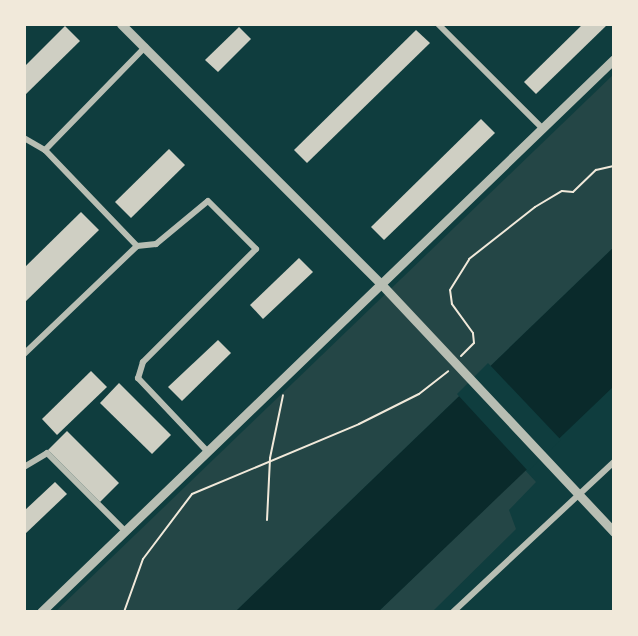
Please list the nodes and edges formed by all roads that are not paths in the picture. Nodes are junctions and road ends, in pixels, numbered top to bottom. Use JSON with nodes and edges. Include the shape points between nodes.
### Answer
{"nodes":[{"id":1,"x":121,"y":24,"type":"edge"},
{"id":2,"x":438,"y":24,"type":"edge"},
{"id":3,"x":145,"y":47,"type":"junction"},
{"id":4,"x":614,"y":59,"type":"edge"},
{"id":5,"x":542,"y":128,"type":"junction"},
{"id":6,"x":24,"y":138,"type":"edge"},
{"id":7,"x":45,"y":150,"type":"junction"},
{"id":8,"x":137,"y":246,"type":"junction"},
{"id":9,"x":382,"y":285,"type":"junction"},
{"id":10,"x":24,"y":354,"type":"edge"},
{"id":11,"x":208,"y":452,"type":"junction"},
{"id":12,"x":614,"y":462,"type":"edge"},
{"id":13,"x":24,"y":467,"type":"edge"},
{"id":14,"x":124,"y":530,"type":"junction"},
{"id":15,"x":614,"y":532,"type":"edge"},
{"id":16,"x":41,"y":612,"type":"edge"},
{"id":17,"x":453,"y":612,"type":"edge"}],
"edges":[{"from":1,"to":3,"type":"street"},
{"from":2,"to":5,"type":"street"},
{"from":3,"to":7,"type":"street"},
{"from":3,"to":9,"type":"street"},
{"from":4,"to":5,"type":"street"},
{"from":5,"to":9,"type":"street"},
{"from":6,"to":7,"type":"street"},
{"from":7,"to":8,"type":"street"},
{"from":8,"to":10,"type":"street"},
{"from":8,"to":11,"type":"street","via":[[156,244],[208,201],[256,249],[142,362],[138,378]]},
{"from":9,"to":11,"type":"street"},
{"from":9,"to":15,"type":"street"},
{"from":11,"to":14,"type":"street"},
{"from":12,"to":17,"type":"street"},
{"from":13,"to":14,"type":"street","via":[[39,453],[47,453]]},
{"from":14,"to":16,"type":"street"}]}
